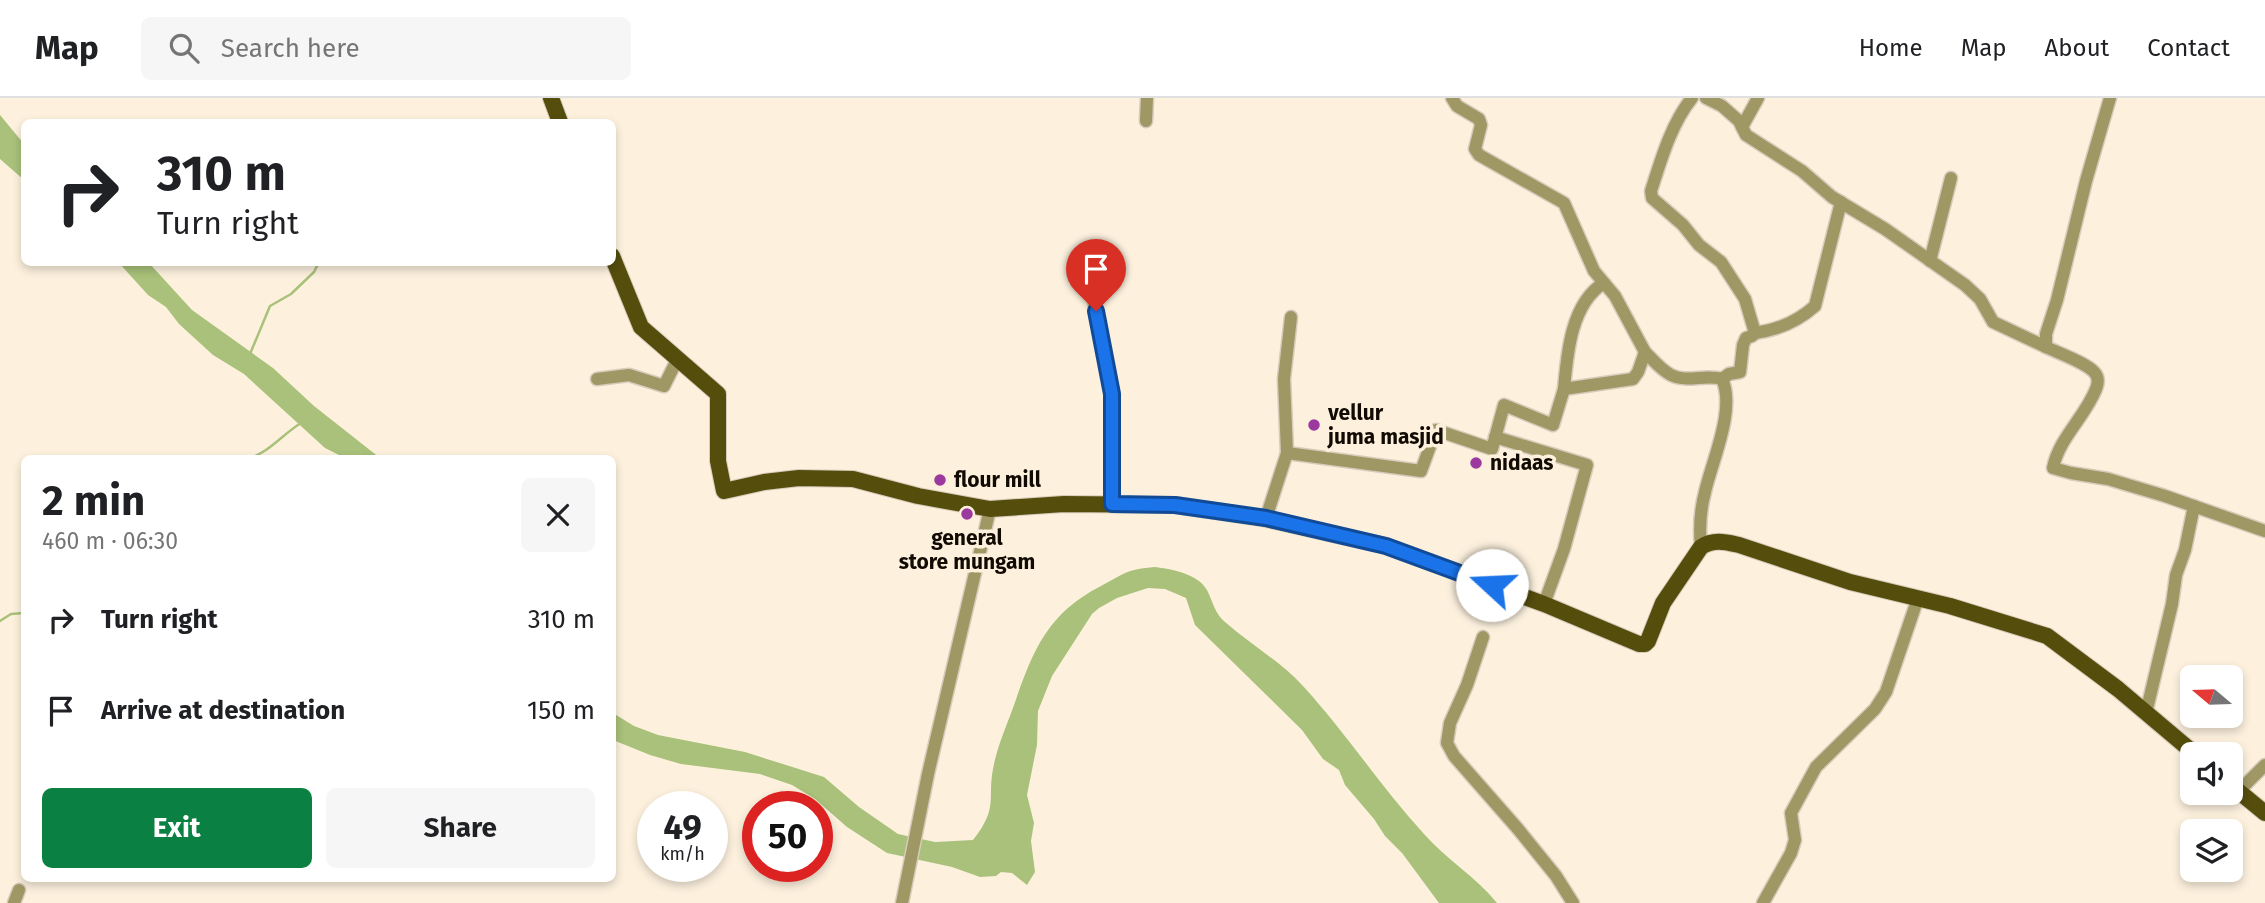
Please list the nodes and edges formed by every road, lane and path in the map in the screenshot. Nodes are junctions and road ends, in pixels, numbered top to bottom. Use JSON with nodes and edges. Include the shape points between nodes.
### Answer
{"nodes":[{"id":1,"x":551,"y":98,"type":"edge"},
{"id":2,"x":1147,"y":98,"type":"edge"},
{"id":3,"x":1452,"y":98,"type":"edge"},
{"id":4,"x":1692,"y":98,"type":"edge"},
{"id":5,"x":1706,"y":98,"type":"edge"},
{"id":6,"x":1758,"y":98,"type":"edge"},
{"id":7,"x":2110,"y":98,"type":"edge"},
{"id":8,"x":559,"y":119,"type":"edge"},
{"id":9,"x":1146,"y":121,"type":"dead end"},
{"id":10,"x":1742,"y":127,"type":"junction"},
{"id":11,"x":1951,"y":178,"type":"dead end"},
{"id":12,"x":1841,"y":202,"type":"junction"},
{"id":13,"x":1930,"y":261,"type":"junction"},
{"id":14,"x":616,"y":266,"type":"edge"},
{"id":15,"x":1604,"y":283,"type":"junction"},
{"id":16,"x":1090,"y":285,"type":"dead end"},
{"id":17,"x":1291,"y":317,"type":"dead end"},
{"id":18,"x":1755,"y":332,"type":"junction"},
{"id":19,"x":2046,"y":347,"type":"junction"},
{"id":20,"x":1645,"y":352,"type":"junction"},
{"id":21,"x":677,"y":360,"type":"junction"},
{"id":22,"x":597,"y":379,"type":"dead end"},
{"id":23,"x":1722,"y":379,"type":"junction"},
{"id":24,"x":1564,"y":388,"type":"junction"},
{"id":25,"x":1493,"y":443,"type":"junction"},
{"id":26,"x":1287,"y":453,"type":"junction"},
{"id":27,"x":1112,"y":504,"type":"junction"},
{"id":28,"x":2194,"y":506,"type":"junction"},
{"id":29,"x":990,"y":509,"type":"junction"},
{"id":30,"x":1266,"y":518,"type":"junction"},
{"id":31,"x":2265,"y":531,"type":"edge"},
{"id":32,"x":1701,"y":547,"type":"junction"},
{"id":33,"x":1918,"y":598,"type":"junction"},
{"id":34,"x":1544,"y":604,"type":"junction"},
{"id":35,"x":1483,"y":637,"type":"dead end"},
{"id":36,"x":2146,"y":713,"type":"junction"},
{"id":37,"x":2181,"y":742,"type":"edge"},
{"id":38,"x":2265,"y":765,"type":"edge"},
{"id":39,"x":2243,"y":781,"type":"edge"},
{"id":40,"x":2243,"y":795,"type":"edge"},
{"id":41,"x":2265,"y":813,"type":"edge"},
{"id":42,"x":19,"y":890,"type":"dead end"},
{"id":43,"x":903,"y":898,"type":"edge"},
{"id":44,"x":14,"y":903,"type":"edge"},
{"id":45,"x":1573,"y":903,"type":"edge"},
{"id":46,"x":1763,"y":903,"type":"edge"}],
"edges":[{"from":1,"to":8,"type":"main road"},
{"from":2,"to":9,"type":"street"},
{"from":3,"to":15,"type":"street","via":[[1479,119],[1475,149],[1479,155],[1564,203],[1594,271]]},
{"from":4,"to":18,"type":"street","via":[[1662,156],[1652,198],[1721,262],[1745,299]]},
{"from":5,"to":10,"type":"street","via":[[1722,106]]},
{"from":6,"to":10,"type":"street"},
{"from":7,"to":19,"type":"street"},
{"from":10,"to":12,"type":"street","via":[[1746,135]]},
{"from":11,"to":13,"type":"street"},
{"from":12,"to":13,"type":"street"},
{"from":12,"to":18,"type":"street","via":[[1815,306],[1780,328]]},
{"from":13,"to":19,"type":"street","via":[[1980,299],[1993,322]]},
{"from":14,"to":21,"type":"main road","via":[[640,327]]},
{"from":15,"to":20,"type":"street"},
{"from":15,"to":24,"type":"street","via":[[1578,314]]},
{"from":16,"to":27,"type":"street","via":[[1112,394]]},
{"from":17,"to":26,"type":"street","via":[[1284,379]]},
{"from":18,"to":23,"type":"street","via":[[1742,345],[1741,372]]},
{"from":19,"to":28,"type":"street","via":[[2088,368],[2098,380],[2053,468]]},
{"from":20,"to":23,"type":"street","via":[[1669,375]]},
{"from":20,"to":24,"type":"street","via":[[1633,379]]},
{"from":21,"to":22,"type":"street","via":[[664,386],[629,375]]},
{"from":21,"to":29,"type":"main road","via":[[718,394],[723,491],[799,478],[853,480]]},
{"from":23,"to":32,"type":"street","via":[[1727,405],[1704,494]]},
{"from":24,"to":25,"type":"street","via":[[1553,425],[1504,405]]},
{"from":25,"to":26,"type":"street","via":[[1436,430],[1421,471]]},
{"from":25,"to":34,"type":"street","via":[[1587,465]]},
{"from":26,"to":30,"type":"street"},
{"from":27,"to":29,"type":"main road"},
{"from":27,"to":30,"type":"main road","via":[[1175,505]]},
{"from":28,"to":31,"type":"street"},
{"from":28,"to":36,"type":"street"},
{"from":29,"to":43,"type":"street"},
{"from":30,"to":34,"type":"main road","via":[[1386,546]]},
{"from":32,"to":33,"type":"main road","via":[[1709,542],[1739,545],[1850,582]]},
{"from":32,"to":34,"type":"main road","via":[[1663,603],[1645,644]]},
{"from":33,"to":36,"type":"main road","via":[[2047,636]]},
{"from":33,"to":46,"type":"street","via":[[1875,709],[1816,767],[1791,813],[1795,840],[1791,853]]},
{"from":35,"to":45,"type":"street","via":[[1450,723],[1447,743]]},
{"from":36,"to":37,"type":"main road"},
{"from":38,"to":39,"type":"street"},
{"from":40,"to":41,"type":"main road"},
{"from":42,"to":44,"type":"street"}]}
